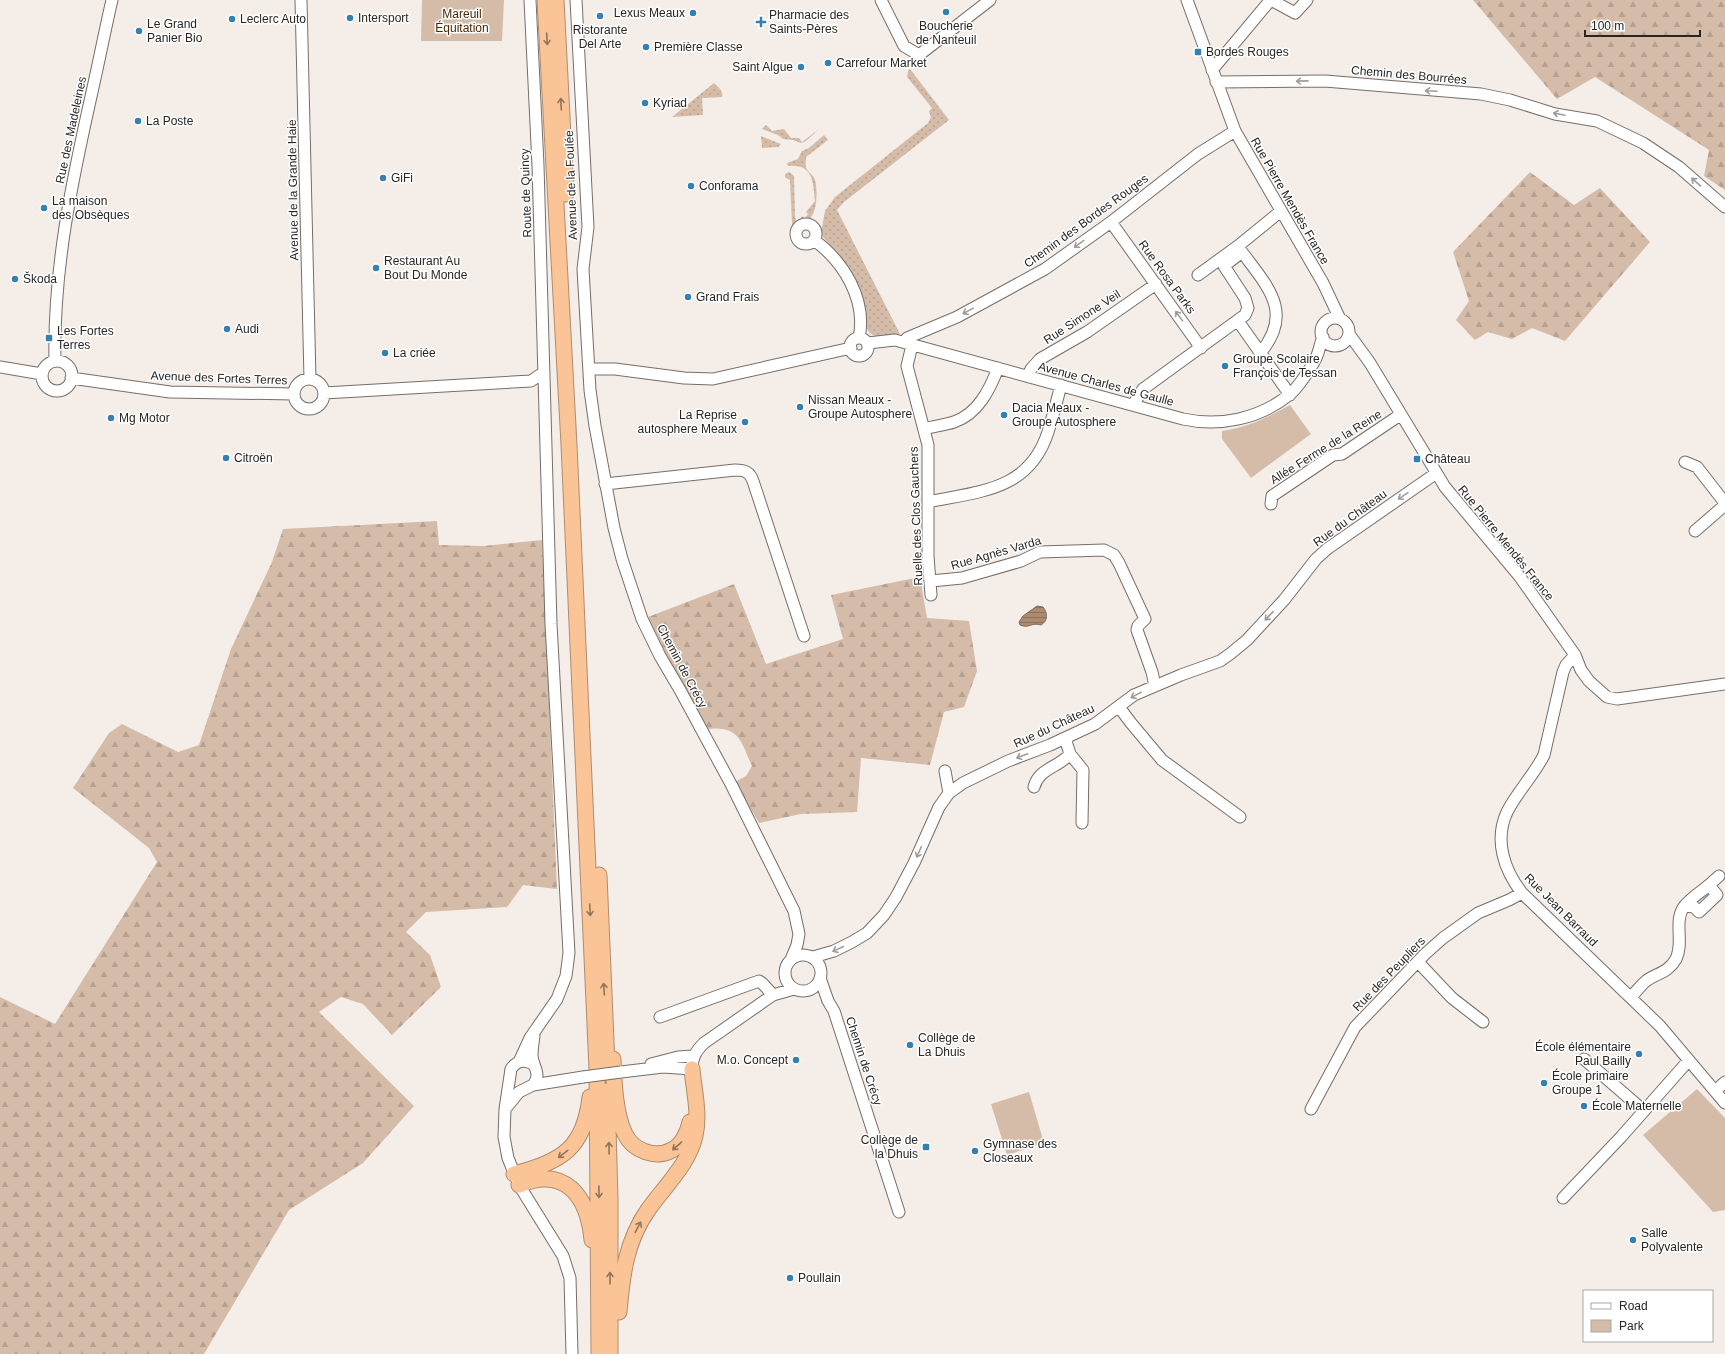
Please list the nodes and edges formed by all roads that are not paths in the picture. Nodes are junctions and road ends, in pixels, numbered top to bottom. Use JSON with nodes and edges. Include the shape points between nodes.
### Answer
{"nodes":[{"id":1,"x":112,"y":0,"type":"edge"},
{"id":2,"x":301,"y":0,"type":"edge"},
{"id":3,"x":530,"y":0,"type":"edge"},
{"id":4,"x":545,"y":0,"type":"edge"},
{"id":5,"x":556,"y":0,"type":"edge"},
{"id":6,"x":576,"y":0,"type":"edge"},
{"id":7,"x":880,"y":0,"type":"edge"},
{"id":8,"x":990,"y":0,"type":"edge"},
{"id":9,"x":1187,"y":0,"type":"edge"},
{"id":10,"x":1307,"y":0,"type":"edge"},
{"id":11,"x":1212,"y":70,"type":"junction"},
{"id":12,"x":1216,"y":82,"type":"junction"},
{"id":13,"x":1235,"y":131,"type":"junction"},
{"id":14,"x":1725,"y":207,"type":"edge"},
{"id":15,"x":1281,"y":211,"type":"junction"},
{"id":16,"x":1111,"y":222,"type":"junction"},
{"id":17,"x":814,"y":240,"type":"dead end"},
{"id":18,"x":1198,"y":275,"type":"dead end"},
{"id":19,"x":1156,"y":284,"type":"junction"},
{"id":20,"x":1323,"y":284,"type":"junction"},
{"id":21,"x":1340,"y":319,"type":"junction"},
{"id":22,"x":1238,"y":321,"type":"junction"},
{"id":23,"x":1327,"y":322,"type":"junction"},
{"id":24,"x":1349,"y":334,"type":"junction"},
{"id":25,"x":1323,"y":337,"type":"junction"},
{"id":26,"x":863,"y":341,"type":"junction"},
{"id":27,"x":908,"y":344,"type":"junction"},
{"id":28,"x":1338,"y":345,"type":"junction"},
{"id":29,"x":851,"y":348,"type":"junction"},
{"id":30,"x":1201,"y":348,"type":"junction"},
{"id":31,"x":1261,"y":352,"type":"junction"},
{"id":32,"x":1317,"y":357,"type":"junction"},
{"id":33,"x":1368,"y":360,"type":"junction"},
{"id":34,"x":55,"y":361,"type":"junction"},
{"id":35,"x":0,"y":367,"type":"edge"},
{"id":36,"x":998,"y":368,"type":"junction"},
{"id":37,"x":589,"y":369,"type":"junction"},
{"id":38,"x":544,"y":372,"type":"junction"},
{"id":39,"x":42,"y":374,"type":"junction"},
{"id":40,"x":1028,"y":376,"type":"junction"},
{"id":41,"x":71,"y":378,"type":"junction"},
{"id":42,"x":310,"y":379,"type":"junction"},
{"id":43,"x":531,"y":381,"type":"junction"},
{"id":44,"x":1061,"y":385,"type":"junction"},
{"id":45,"x":545,"y":386,"type":"junction"},
{"id":46,"x":324,"y":393,"type":"junction"},
{"id":47,"x":294,"y":394,"type":"junction"},
{"id":48,"x":1290,"y":394,"type":"junction"},
{"id":49,"x":1133,"y":404,"type":"junction"},
{"id":50,"x":1400,"y":415,"type":"junction"},
{"id":51,"x":924,"y":428,"type":"junction"},
{"id":52,"x":1685,"y":462,"type":"dead end"},
{"id":53,"x":1435,"y":474,"type":"junction"},
{"id":54,"x":605,"y":484,"type":"junction"},
{"id":55,"x":928,"y":502,"type":"junction"},
{"id":56,"x":1271,"y":504,"type":"dead end"},
{"id":57,"x":1725,"y":504,"type":"edge"},
{"id":58,"x":1695,"y":530,"type":"dead end"},
{"id":59,"x":931,"y":581,"type":"junction"},
{"id":60,"x":931,"y":594,"type":"dead end"},
{"id":61,"x":804,"y":636,"type":"dead end"},
{"id":62,"x":1575,"y":655,"type":"junction"},
{"id":63,"x":1725,"y":684,"type":"edge"},
{"id":64,"x":1155,"y":686,"type":"junction"},
{"id":65,"x":1119,"y":707,"type":"junction"},
{"id":66,"x":1065,"y":738,"type":"junction"},
{"id":67,"x":1070,"y":754,"type":"junction"},
{"id":68,"x":944,"y":771,"type":"dead end"},
{"id":69,"x":1034,"y":787,"type":"dead end"},
{"id":70,"x":949,"y":793,"type":"junction"},
{"id":71,"x":1240,"y":817,"type":"dead end"},
{"id":72,"x":1082,"y":823,"type":"dead end"},
{"id":73,"x":1719,"y":876,"type":"dead end"},
{"id":74,"x":1522,"y":893,"type":"junction"},
{"id":75,"x":799,"y":934,"type":"junction"},
{"id":76,"x":811,"y":957,"type":"junction"},
{"id":77,"x":792,"y":958,"type":"junction"},
{"id":78,"x":1418,"y":962,"type":"junction"},
{"id":79,"x":784,"y":975,"type":"junction"},
{"id":80,"x":820,"y":978,"type":"junction"},
{"id":81,"x":794,"y":989,"type":"junction"},
{"id":82,"x":806,"y":991,"type":"junction"},
{"id":83,"x":773,"y":995,"type":"junction"},
{"id":84,"x":1631,"y":997,"type":"junction"},
{"id":85,"x":828,"y":1001,"type":"junction"},
{"id":86,"x":660,"y":1017,"type":"dead end"},
{"id":87,"x":1483,"y":1022,"type":"dead end"},
{"id":88,"x":537,"y":1028,"type":"junction"},
{"id":89,"x":606,"y":1028,"type":"junction"},
{"id":90,"x":1584,"y":1059,"type":"dead end"},
{"id":91,"x":1689,"y":1060,"type":"junction"},
{"id":92,"x":519,"y":1062,"type":"junction"},
{"id":93,"x":692,"y":1062,"type":"junction"},
{"id":94,"x":535,"y":1067,"type":"junction"},
{"id":95,"x":597,"y":1069,"type":"junction"},
{"id":96,"x":511,"y":1078,"type":"junction"},
{"id":97,"x":570,"y":1079,"type":"junction"},
{"id":98,"x":1725,"y":1082,"type":"edge"},
{"id":99,"x":529,"y":1087,"type":"junction"},
{"id":100,"x":1715,"y":1091,"type":"junction"},
{"id":101,"x":694,"y":1098,"type":"junction"},
{"id":102,"x":1725,"y":1103,"type":"edge"},
{"id":103,"x":505,"y":1109,"type":"junction"},
{"id":104,"x":1311,"y":1109,"type":"dead end"},
{"id":105,"x":1644,"y":1111,"type":"junction"},
{"id":106,"x":516,"y":1179,"type":"junction"},
{"id":107,"x":1563,"y":1198,"type":"dead end"},
{"id":108,"x":899,"y":1212,"type":"dead end"},
{"id":109,"x":599,"y":1330,"type":"junction"},
{"id":110,"x":606,"y":1351,"type":"edge"},
{"id":111,"x":572,"y":1354,"type":"edge"}],
"edges":[{"from":1,"to":34,"type":"street","name":"Rue des Madeleines","via":[[65,224],[58,289]]},
{"from":2,"to":42,"type":"street","name":"Avenue de la Grande Haie"},
{"from":3,"to":38,"type":"street","name":"Route de Quincy"},
{"from":4,"to":95,"type":"highway","one_way":true},
{"from":89,"to":5,"type":"highway","one_way":true},
{"from":6,"to":37,"type":"street","name":"Avenue de la Foulée","via":[[588,227],[583,269]]},
{"from":7,"to":8,"type":"street","via":[[904,46],[919,55]]},
{"from":9,"to":11,"type":"street","name":"Rue Pierre Mendès France"},
{"from":10,"to":11,"type":"street","via":[[1295,13],[1273,1],[1268,3]]},
{"from":11,"to":12,"type":"street","name":"Rue Pierre Mendès France"},
{"from":12,"to":13,"type":"street","name":"Rue Pierre Mendès France"},
{"from":14,"to":12,"type":"street","name":"Chemin des Bourrées","one_way":true,"via":[[1679,167],[1649,147],[1597,121],[1555,114],[1481,94],[1325,81]]},
{"from":13,"to":15,"type":"street","name":"Rue Pierre Mendès France"},
{"from":13,"to":16,"type":"street","name":"Chemin des Bordes Rouges","via":[[1198,154]]},
{"from":15,"to":18,"type":"street"},
{"from":15,"to":20,"type":"street","name":"Rue Pierre Mendès France"},
{"from":16,"to":19,"type":"street","name":"Rue Rosa Parks"},
{"from":16,"to":27,"type":"street","name":"Chemin des Bordes Rouges","one_way":true,"via":[[1045,269],[957,317],[907,338]]},
{"from":17,"to":26,"type":"street","via":[[842,268],[855,290]]},
{"from":30,"to":19,"type":"street","name":"Rue Rosa Parks","one_way":true},
{"from":19,"to":40,"type":"street","name":"Rue Simone Veil","via":[[1087,332],[1040,359]]},
{"from":20,"to":21,"type":"street","name":"Rue Pierre Mendès France"},
{"from":20,"to":23,"type":"street","name":"Rue Pierre Mendès France"},
{"from":21,"to":23,"type":"street","via":[[1333,318]]},
{"from":21,"to":24,"type":"street","via":[[1347,325]]},
{"from":22,"to":30,"type":"street"},
{"from":22,"to":31,"type":"street"},
{"from":22,"to":31,"type":"street","via":[[1248,308],[1245,298],[1224,266],[1242,252],[1267,286],[1276,308],[1276,323],[1270,340]]},
{"from":23,"to":25,"type":"street","via":[[1322,330]]},
{"from":24,"to":28,"type":"street","via":[[1346,342]]},
{"from":24,"to":33,"type":"street","name":"Rue Pierre Mendès France"},
{"from":25,"to":28,"type":"street","via":[[1327,343]]},
{"from":25,"to":32,"type":"street","name":"Avenue Charles de Gaulle"},
{"from":26,"to":27,"type":"street","name":"Avenue Charles de Gaulle","via":[[895,340]]},
{"from":26,"to":29,"type":"street","via":[[853,340]]},
{"from":26,"to":29,"type":"street","via":[[867,352],[862,355],[854,353]]},
{"from":27,"to":36,"type":"street","name":"Avenue Charles de Gaulle"},
{"from":27,"to":51,"type":"street","name":"Ruelle des Clos Gauchers","via":[[907,366]]},
{"from":28,"to":32,"type":"street","name":"Avenue Charles de Gaulle"},
{"from":28,"to":33,"type":"street","name":"Rue Pierre Mendès France"},
{"from":29,"to":37,"type":"street","via":[[713,379],[691,379],[615,369]]},
{"from":30,"to":49,"type":"street","via":[[1143,389]]},
{"from":31,"to":48,"type":"street"},
{"from":32,"to":48,"type":"street","name":"Avenue Charles de Gaulle"},
{"from":33,"to":50,"type":"street","name":"Rue Pierre Mendès France"},
{"from":34,"to":39,"type":"street","via":[[46,365]]},
{"from":34,"to":41,"type":"street","via":[[66,365]]},
{"from":35,"to":39,"type":"street"},
{"from":36,"to":40,"type":"street","name":"Avenue Charles de Gaulle"},
{"from":36,"to":51,"type":"street","via":[[984,397],[970,413],[956,422]]},
{"from":37,"to":54,"type":"street","name":"Chemin de Crécy"},
{"from":38,"to":43,"type":"street"},
{"from":38,"to":45,"type":"street","name":"Route de Quincy"},
{"from":39,"to":41,"type":"street","via":[[43,382],[53,390],[65,388]]},
{"from":40,"to":44,"type":"street","name":"Avenue Charles de Gaulle"},
{"from":41,"to":47,"type":"street","name":"Avenue des Fortes Terres","via":[[170,392]]},
{"from":42,"to":46,"type":"street","via":[[321,385]]},
{"from":42,"to":47,"type":"street","via":[[300,382]]},
{"from":43,"to":45,"type":"street"},
{"from":43,"to":46,"type":"street"},
{"from":44,"to":49,"type":"street","name":"Avenue Charles de Gaulle"},
{"from":44,"to":55,"type":"street","via":[[1043,446],[1019,476],[996,488]]},
{"from":45,"to":88,"type":"street","name":"Route de Quincy","via":[[551,624],[569,953],[566,976],[557,999]]},
{"from":46,"to":47,"type":"street","via":[[319,406],[310,409],[297,403]]},
{"from":48,"to":49,"type":"street","name":"Avenue Charles de Gaulle","via":[[1270,408],[1244,418],[1217,422],[1195,421]]},
{"from":50,"to":53,"type":"street","name":"Rue Pierre Mendès France"},
{"from":50,"to":56,"type":"street","name":"Allée Ferme de la Reine","via":[[1342,454],[1333,455],[1272,496]]},
{"from":51,"to":55,"type":"street","name":"Ruelle des Clos Gauchers","via":[[928,445]]},
{"from":52,"to":57,"type":"street","via":[[1697,467]]},
{"from":53,"to":62,"type":"street","name":"Rue Pierre Mendès France","via":[[1520,577]]},
{"from":53,"to":64,"type":"street","name":"Rue du Château","one_way":true,"via":[[1327,549],[1247,640],[1230,654],[1220,661]]},
{"from":54,"to":61,"type":"street","via":[[735,470],[748,472]]},
{"from":54,"to":75,"type":"street","name":"Chemin de Crécy","via":[[622,558],[642,619],[732,786],[794,911]]},
{"from":55,"to":59,"type":"street","name":"Ruelle des Clos Gauchers","via":[[928,556]]},
{"from":57,"to":58,"type":"street"},
{"from":59,"to":60,"type":"street","name":"Ruelle des Clos Gauchers"},
{"from":59,"to":64,"type":"street","name":"Rue Agnès Varda","via":[[962,578],[1021,561],[1040,552],[1109,552],[1119,563],[1145,619],[1137,630]]},
{"from":62,"to":63,"type":"street","name":"Rue Pierre Mendès France","via":[[1585,676],[1607,697],[1617,699]]},
{"from":62,"to":74,"type":"street","name":"Rue Jean Barraud","via":[[1563,672],[1544,755],[1508,811],[1502,828],[1503,859],[1508,873]]},
{"from":64,"to":65,"type":"street","name":"Rue du Château","one_way":true,"via":[[1134,695]]},
{"from":65,"to":66,"type":"street","name":"Rue du Château","via":[[1095,724]]},
{"from":65,"to":71,"type":"street","via":[[1162,760]]},
{"from":66,"to":67,"type":"street"},
{"from":66,"to":70,"type":"street","name":"Rue du Château","one_way":true,"via":[[1008,761],[963,783]]},
{"from":67,"to":69,"type":"street","via":[[1042,772]]},
{"from":67,"to":72,"type":"street","via":[[1084,770]]},
{"from":68,"to":70,"type":"street"},
{"from":70,"to":76,"type":"street","name":"Rue du Château","one_way":true,"via":[[939,807],[914,863],[884,915],[867,933],[852,942],[834,951]]},
{"from":73,"to":84,"type":"street","via":[[1685,906],[1680,918],[1680,948],[1675,960]]},
{"from":74,"to":78,"type":"street","name":"Rue des Peupliers","via":[[1478,913],[1443,938]]},
{"from":74,"to":84,"type":"street","name":"Rue Jean Barraud"},
{"from":75,"to":76,"type":"street","name":"Chemin de Crécy"},
{"from":75,"to":77,"type":"street","name":"Chemin de Crécy"},
{"from":76,"to":77,"type":"street","via":[[801,954]]},
{"from":76,"to":80,"type":"street","via":[[820,966]]},
{"from":77,"to":79,"type":"street","via":[[786,965]]},
{"from":78,"to":87,"type":"street","via":[[1452,998]]},
{"from":78,"to":104,"type":"street","name":"Rue des Peupliers","via":[[1355,1027]]},
{"from":79,"to":81,"type":"street","via":[[787,983]]},
{"from":79,"to":83,"type":"street"},
{"from":80,"to":82,"type":"street","via":[[815,986]]},
{"from":80,"to":85,"type":"street","name":"Chemin de Crécy"},
{"from":81,"to":82,"type":"street"},
{"from":81,"to":83,"type":"street"},
{"from":82,"to":85,"type":"street"},
{"from":83,"to":86,"type":"street","via":[[759,981]]},
{"from":83,"to":93,"type":"street","via":[[704,1043]]},
{"from":84,"to":91,"type":"street","name":"Rue Jean Barraud"},
{"from":85,"to":108,"type":"street","name":"Chemin de Crécy","via":[[834,1011]]},
{"from":88,"to":92,"type":"street","name":"Route de Quincy"},
{"from":88,"to":94,"type":"street","via":[[532,1046]]},
{"from":101,"to":89,"type":"highway","one_way":true,"via":[[688,1129],[682,1141],[673,1150],[660,1154],[635,1147],[626,1136],[620,1122],[614,1081],[612,1035]]},
{"from":110,"to":89,"type":"highway","one_way":true,"via":[[610,1200]]},
{"from":90,"to":105,"type":"street"},
{"from":91,"to":100,"type":"street","name":"Rue Jean Barraud"},
{"from":91,"to":105,"type":"street"},
{"from":92,"to":94,"type":"street","via":[[527,1061]]},
{"from":92,"to":96,"type":"street","via":[[511,1069]]},
{"from":93,"to":97,"type":"street","bridge":true},
{"from":93,"to":101,"type":"highway"},
{"from":94,"to":97,"type":"street","via":[[551,1077]]},
{"from":94,"to":99,"type":"street","via":[[537,1077]]},
{"from":95,"to":106,"type":"highway","one_way":true,"via":[[590,1080],[587,1116],[574,1145],[560,1158]]},
{"from":95,"to":109,"type":"highway","one_way":true},
{"from":96,"to":99,"type":"street","via":[[516,1086]]},
{"from":96,"to":103,"type":"street"},
{"from":97,"to":99,"type":"street"},
{"from":98,"to":100,"type":"street"},
{"from":99,"to":103,"type":"street","via":[[519,1092]]},
{"from":100,"to":102,"type":"street","name":"Rue Jean Barraud"},
{"from":110,"to":101,"type":"highway","one_way":true,"via":[[617,1334],[621,1286],[628,1249],[647,1212],[683,1162],[695,1137],[697,1120]]},
{"from":103,"to":106,"type":"street","via":[[504,1137]]},
{"from":105,"to":107,"type":"street"},
{"from":106,"to":109,"type":"highway","via":[[553,1180],[565,1183],[582,1201],[591,1232],[593,1322]]},
{"from":106,"to":111,"type":"street","via":[[563,1256],[570,1278]]},
{"from":109,"to":110,"type":"highway"}]}
